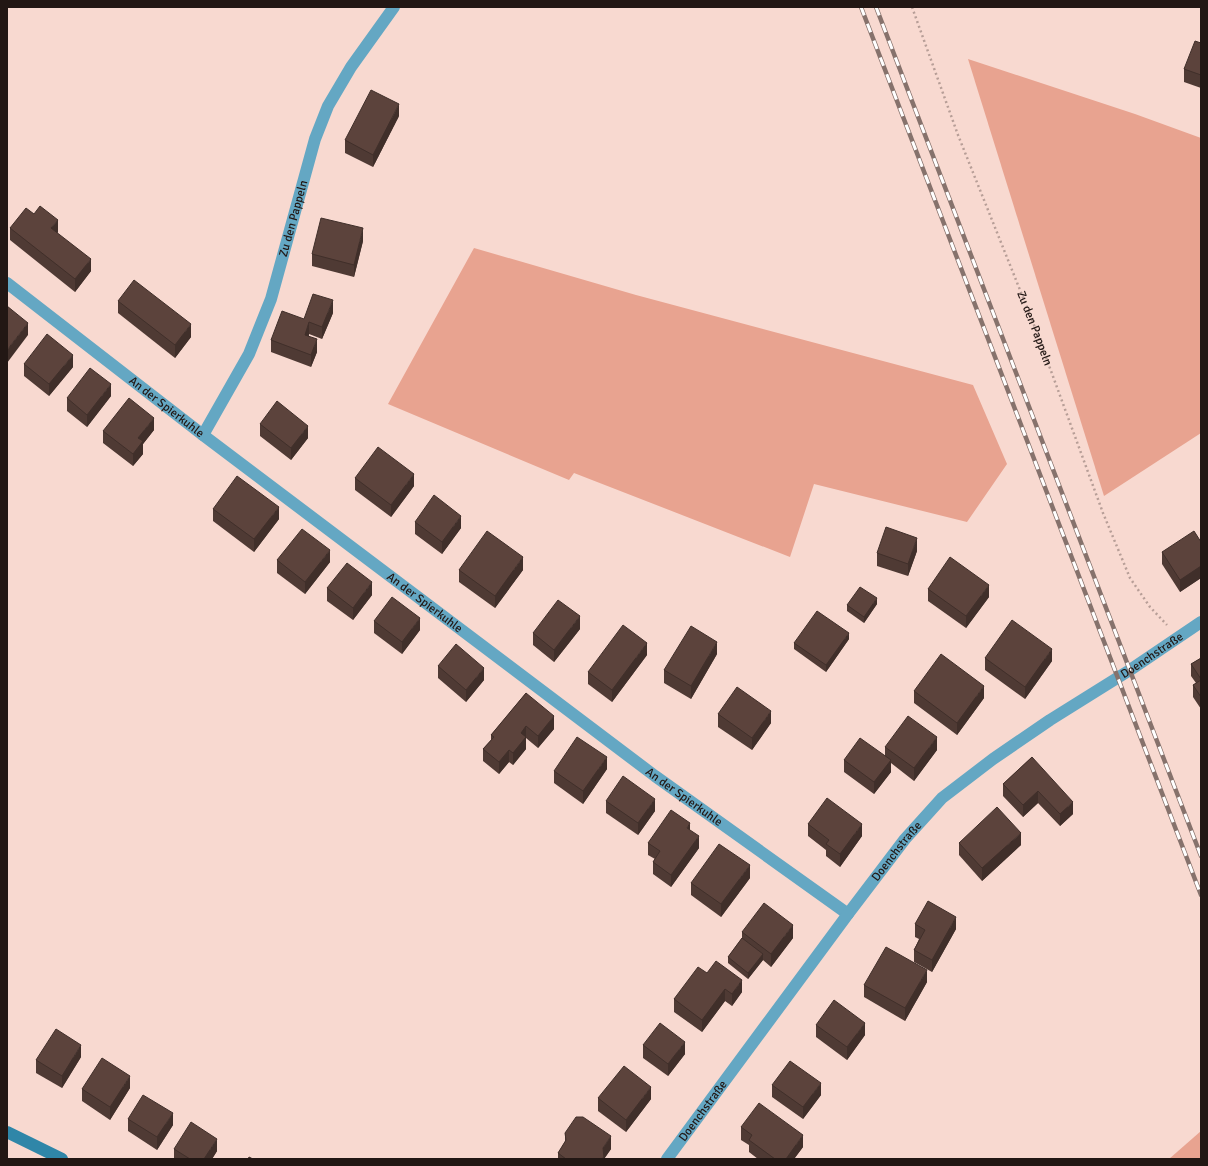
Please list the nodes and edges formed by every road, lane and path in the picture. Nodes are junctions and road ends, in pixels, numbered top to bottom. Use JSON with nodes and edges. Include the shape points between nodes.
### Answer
{"nodes":[{"id":1,"x":394,"y":7,"type":"edge"},
{"id":2,"x":912,"y":7,"type":"edge"},
{"id":3,"x":7,"y":283,"type":"edge"},
{"id":4,"x":203,"y":435,"type":"junction"},
{"id":5,"x":1201,"y":622,"type":"edge"},
{"id":6,"x":1179,"y":637,"type":"junction"},
{"id":7,"x":848,"y":914,"type":"junction"},
{"id":8,"x":7,"y":1132,"type":"edge"},
{"id":9,"x":62,"y":1159,"type":"edge"},
{"id":10,"x":667,"y":1159,"type":"edge"}],
"edges":[{"from":1,"to":4,"type":"street","name":"Zu den Pappeln","via":[[351,67],[328,106],[315,139],[271,299],[249,354]]},
{"from":2,"to":6,"type":"path","name":"Zu den Pappeln","via":[[958,135],[1036,330],[1103,513],[1130,578],[1150,607]]},
{"from":3,"to":4,"type":"street","name":"An der Spierkuhle"},
{"from":4,"to":7,"type":"street","name":"An der Spierkuhle","via":[[655,776]]},
{"from":5,"to":6,"type":"street","name":"Doenchstraße"},
{"from":6,"to":7,"type":"street","name":"Doenchstraße","via":[[1050,720],[942,798],[905,839]]},
{"from":7,"to":10,"type":"street","name":"Doenchstraße"},
{"from":8,"to":9,"type":"street"}]}
